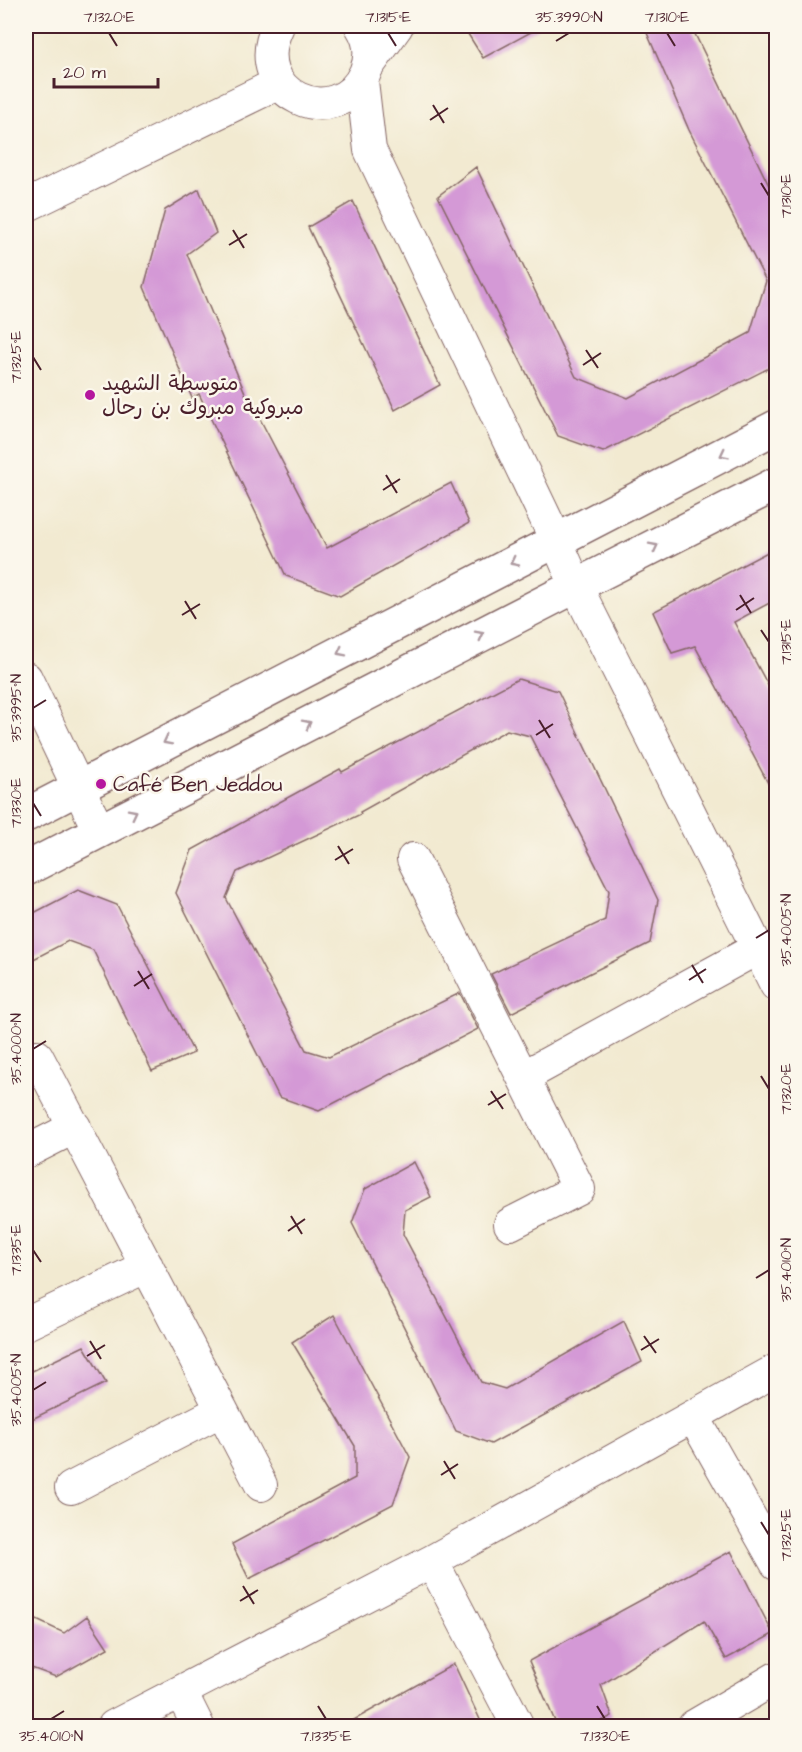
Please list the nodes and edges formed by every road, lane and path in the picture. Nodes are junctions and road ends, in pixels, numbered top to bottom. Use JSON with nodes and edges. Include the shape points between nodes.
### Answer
{"nodes":[{"id":1,"x":278,"y":26,"type":"edge"},
{"id":2,"x":361,"y":26,"type":"edge"},
{"id":3,"x":397,"y":26,"type":"edge"},
{"id":4,"x":365,"y":73,"type":"junction"},
{"id":5,"x":279,"y":83,"type":"junction"},
{"id":6,"x":320,"y":104,"type":"junction"},
{"id":7,"x":370,"y":150,"type":"junction"},
{"id":8,"x":26,"y":206,"type":"edge"},
{"id":9,"x":777,"y":427,"type":"edge"},
{"id":10,"x":777,"y":484,"type":"edge"},
{"id":11,"x":556,"y":540,"type":"junction"},
{"id":12,"x":576,"y":586,"type":"junction"},
{"id":13,"x":26,"y":678,"type":"edge"},
{"id":14,"x":78,"y":788,"type":"junction"},
{"id":15,"x":26,"y":815,"type":"edge"},
{"id":16,"x":99,"y":831,"type":"junction"},
{"id":17,"x":413,"y":859,"type":"dead end"},
{"id":18,"x":26,"y":869,"type":"edge"},
{"id":19,"x":758,"y":948,"type":"junction"},
{"id":20,"x":777,"y":985,"type":"edge"},
{"id":21,"x":37,"y":1056,"type":"dead end"},
{"id":22,"x":523,"y":1077,"type":"junction"},
{"id":23,"x":75,"y":1127,"type":"junction"},
{"id":24,"x":26,"y":1152,"type":"edge"},
{"id":25,"x":510,"y":1224,"type":"dead end"},
{"id":26,"x":147,"y":1266,"type":"junction"},
{"id":27,"x":26,"y":1324,"type":"edge"},
{"id":28,"x":777,"y":1370,"type":"edge"},
{"id":29,"x":222,"y":1410,"type":"junction"},
{"id":30,"x":693,"y":1416,"type":"junction"},
{"id":31,"x":261,"y":1485,"type":"dead end"},
{"id":32,"x":72,"y":1488,"type":"dead end"},
{"id":33,"x":432,"y":1561,"type":"junction"},
{"id":34,"x":777,"y":1563,"type":"edge"},
{"id":35,"x":777,"y":1678,"type":"edge"},
{"id":36,"x":181,"y":1692,"type":"junction"},
{"id":37,"x":114,"y":1726,"type":"edge"},
{"id":38,"x":198,"y":1726,"type":"edge"},
{"id":39,"x":518,"y":1726,"type":"edge"},
{"id":40,"x":693,"y":1726,"type":"edge"}],
"edges":[{"from":1,"to":5,"type":"street","via":[[270,54]]},
{"from":2,"to":4,"type":"street","via":[[370,50]]},
{"from":3,"to":4,"type":"street"},
{"from":4,"to":6,"type":"street","via":[[350,93]]},
{"from":4,"to":7,"type":"street"},
{"from":5,"to":6,"type":"street","via":[[290,94]]},
{"from":5,"to":8,"type":"street"},
{"from":6,"to":7,"type":"street"},
{"from":7,"to":11,"type":"street"},
{"from":9,"to":11,"type":"street","one_way":true},
{"from":12,"to":10,"type":"street","one_way":true},
{"from":11,"to":12,"type":"street"},
{"from":11,"to":14,"type":"street","one_way":true},
{"from":16,"to":12,"type":"street","one_way":true},
{"from":12,"to":19,"type":"street"},
{"from":13,"to":14,"type":"street"},
{"from":14,"to":15,"type":"street"},
{"from":14,"to":16,"type":"street"},
{"from":16,"to":18,"type":"street"},
{"from":17,"to":22,"type":"street"},
{"from":19,"to":20,"type":"street"},
{"from":19,"to":22,"type":"street"},
{"from":21,"to":23,"type":"street"},
{"from":22,"to":25,"type":"street","via":[[579,1189]]},
{"from":23,"to":24,"type":"street"},
{"from":23,"to":26,"type":"street"},
{"from":26,"to":27,"type":"street"},
{"from":26,"to":29,"type":"street"},
{"from":28,"to":30,"type":"street"},
{"from":29,"to":31,"type":"street"},
{"from":29,"to":32,"type":"street"},
{"from":30,"to":33,"type":"street"},
{"from":30,"to":34,"type":"street"},
{"from":33,"to":36,"type":"street"},
{"from":33,"to":39,"type":"street"},
{"from":35,"to":40,"type":"street"},
{"from":36,"to":37,"type":"street"},
{"from":36,"to":38,"type":"street"}]}
